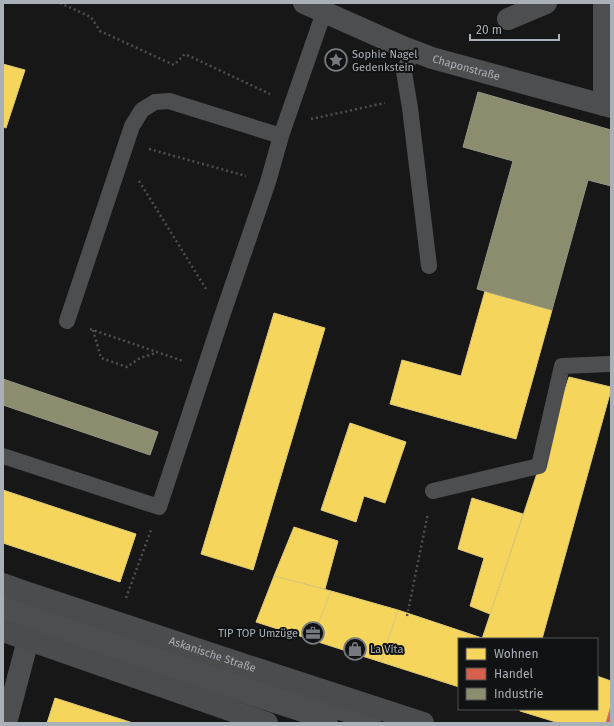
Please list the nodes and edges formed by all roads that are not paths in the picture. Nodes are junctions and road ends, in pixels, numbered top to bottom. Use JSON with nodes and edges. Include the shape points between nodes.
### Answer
{"nodes":[{"id":1,"x":304,"y":3,"type":"edge"},
{"id":2,"x":546,"y":3,"type":"edge"},
{"id":3,"x":604,"y":3,"type":"edge"},
{"id":4,"x":324,"y":12,"type":"junction"},
{"id":5,"x":508,"y":19,"type":"dead end"},
{"id":6,"x":412,"y":51,"type":"junction"},
{"id":7,"x":608,"y":106,"type":"edge"},
{"id":8,"x":283,"y":130,"type":"junction"},
{"id":9,"x":429,"y":266,"type":"dead end"},
{"id":10,"x":66,"y":321,"type":"road end"},
{"id":11,"x":611,"y":364,"type":"edge"},
{"id":12,"x":3,"y":456,"type":"edge"},
{"id":13,"x":432,"y":491,"type":"road end"},
{"id":14,"x":3,"y":584,"type":"edge"},
{"id":15,"x":3,"y":600,"type":"edge"},
{"id":16,"x":3,"y":614,"type":"edge"},
{"id":17,"x":3,"y":631,"type":"edge"},
{"id":18,"x":28,"y":640,"type":"junction"},
{"id":19,"x":6,"y":723,"type":"edge"},
{"id":20,"x":267,"y":723,"type":"edge"},
{"id":21,"x":330,"y":723,"type":"edge"},
{"id":22,"x":373,"y":723,"type":"edge"},
{"id":23,"x":423,"y":723,"type":"edge"}],
"edges":[{"from":1,"to":4,"type":"street","name":"Chaponstraße"},
{"from":2,"to":5,"type":"street"},
{"from":3,"to":7,"type":"street"},
{"from":4,"to":6,"type":"street","name":"Chaponstraße"},
{"from":4,"to":8,"type":"lane"},
{"from":6,"to":7,"type":"street","name":"Chaponstraße"},
{"from":6,"to":9,"type":"lane","via":[[404,72]]},
{"from":8,"to":10,"type":"lane","via":[[169,101],[155,102],[142,110],[132,126]]},
{"from":8,"to":12,"type":"lane","via":[[160,507]]},
{"from":11,"to":13,"type":"lane","via":[[562,366],[539,466]]},
{"from":14,"to":23,"type":"main road","name":"Askanische Straße"},
{"from":15,"to":22,"type":"lane","via":[[132,645]]},
{"from":16,"to":21,"type":"lane"},
{"from":17,"to":18,"type":"main road"},
{"from":18,"to":19,"type":"street"},
{"from":18,"to":20,"type":"main road"}]}
